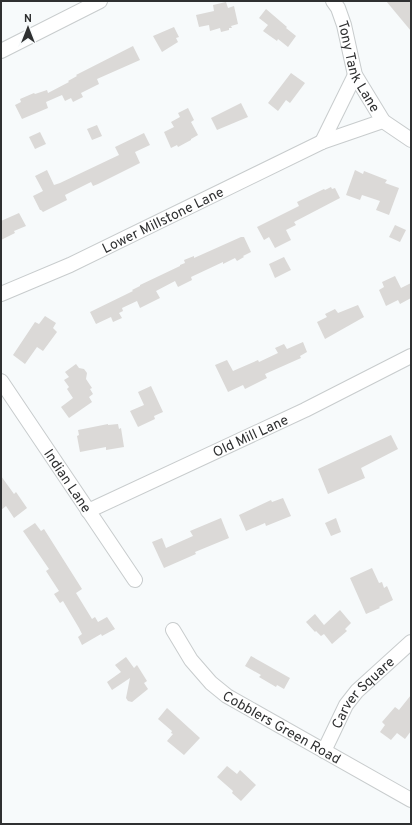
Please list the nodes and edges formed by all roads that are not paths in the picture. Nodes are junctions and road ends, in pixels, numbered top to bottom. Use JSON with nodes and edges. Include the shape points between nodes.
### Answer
{"nodes":[{"id":1,"x":100,"y":1,"type":"edge"},
{"id":2,"x":333,"y":1,"type":"edge"},
{"id":3,"x":1,"y":51,"type":"edge"},
{"id":4,"x":355,"y":75,"type":"junction"},
{"id":5,"x":383,"y":121,"type":"junction"},
{"id":6,"x":411,"y":140,"type":"edge"},
{"id":7,"x":322,"y":142,"type":"junction"},
{"id":8,"x":1,"y":294,"type":"edge"},
{"id":9,"x":411,"y":356,"type":"edge"},
{"id":10,"x":1,"y":381,"type":"edge"},
{"id":11,"x":88,"y":511,"type":"junction"},
{"id":12,"x":135,"y":580,"type":"dead end"},
{"id":13,"x":174,"y":630,"type":"dead end"},
{"id":14,"x":411,"y":642,"type":"edge"},
{"id":15,"x":324,"y":751,"type":"junction"},
{"id":16,"x":411,"y":800,"type":"edge"}],
"edges":[{"from":1,"to":3,"type":"street"},
{"from":2,"to":4,"type":"street","name":"Tony Tank Lane","via":[[344,26]]},
{"from":4,"to":5,"type":"street","name":"Tony Tank Lane"},
{"from":4,"to":7,"type":"street"},
{"from":5,"to":6,"type":"street","name":"Tony Tank Lane"},
{"from":5,"to":7,"type":"street","name":"Lower Millstone Lane"},
{"from":7,"to":8,"type":"street","name":"Lower Millstone Lane","via":[[70,265]]},
{"from":9,"to":11,"type":"street","name":"Old Mill Lane","via":[[305,410]]},
{"from":10,"to":11,"type":"street","name":"Indian Lane"},
{"from":11,"to":12,"type":"street","name":"Indian Lane"},
{"from":13,"to":15,"type":"street","name":"Cobblers Green Road","via":[[191,660],[211,683],[227,696]]},
{"from":14,"to":15,"type":"street","name":"Carver Square","via":[[357,691],[346,705]]},
{"from":15,"to":16,"type":"street","name":"Cobblers Green Road"}]}
